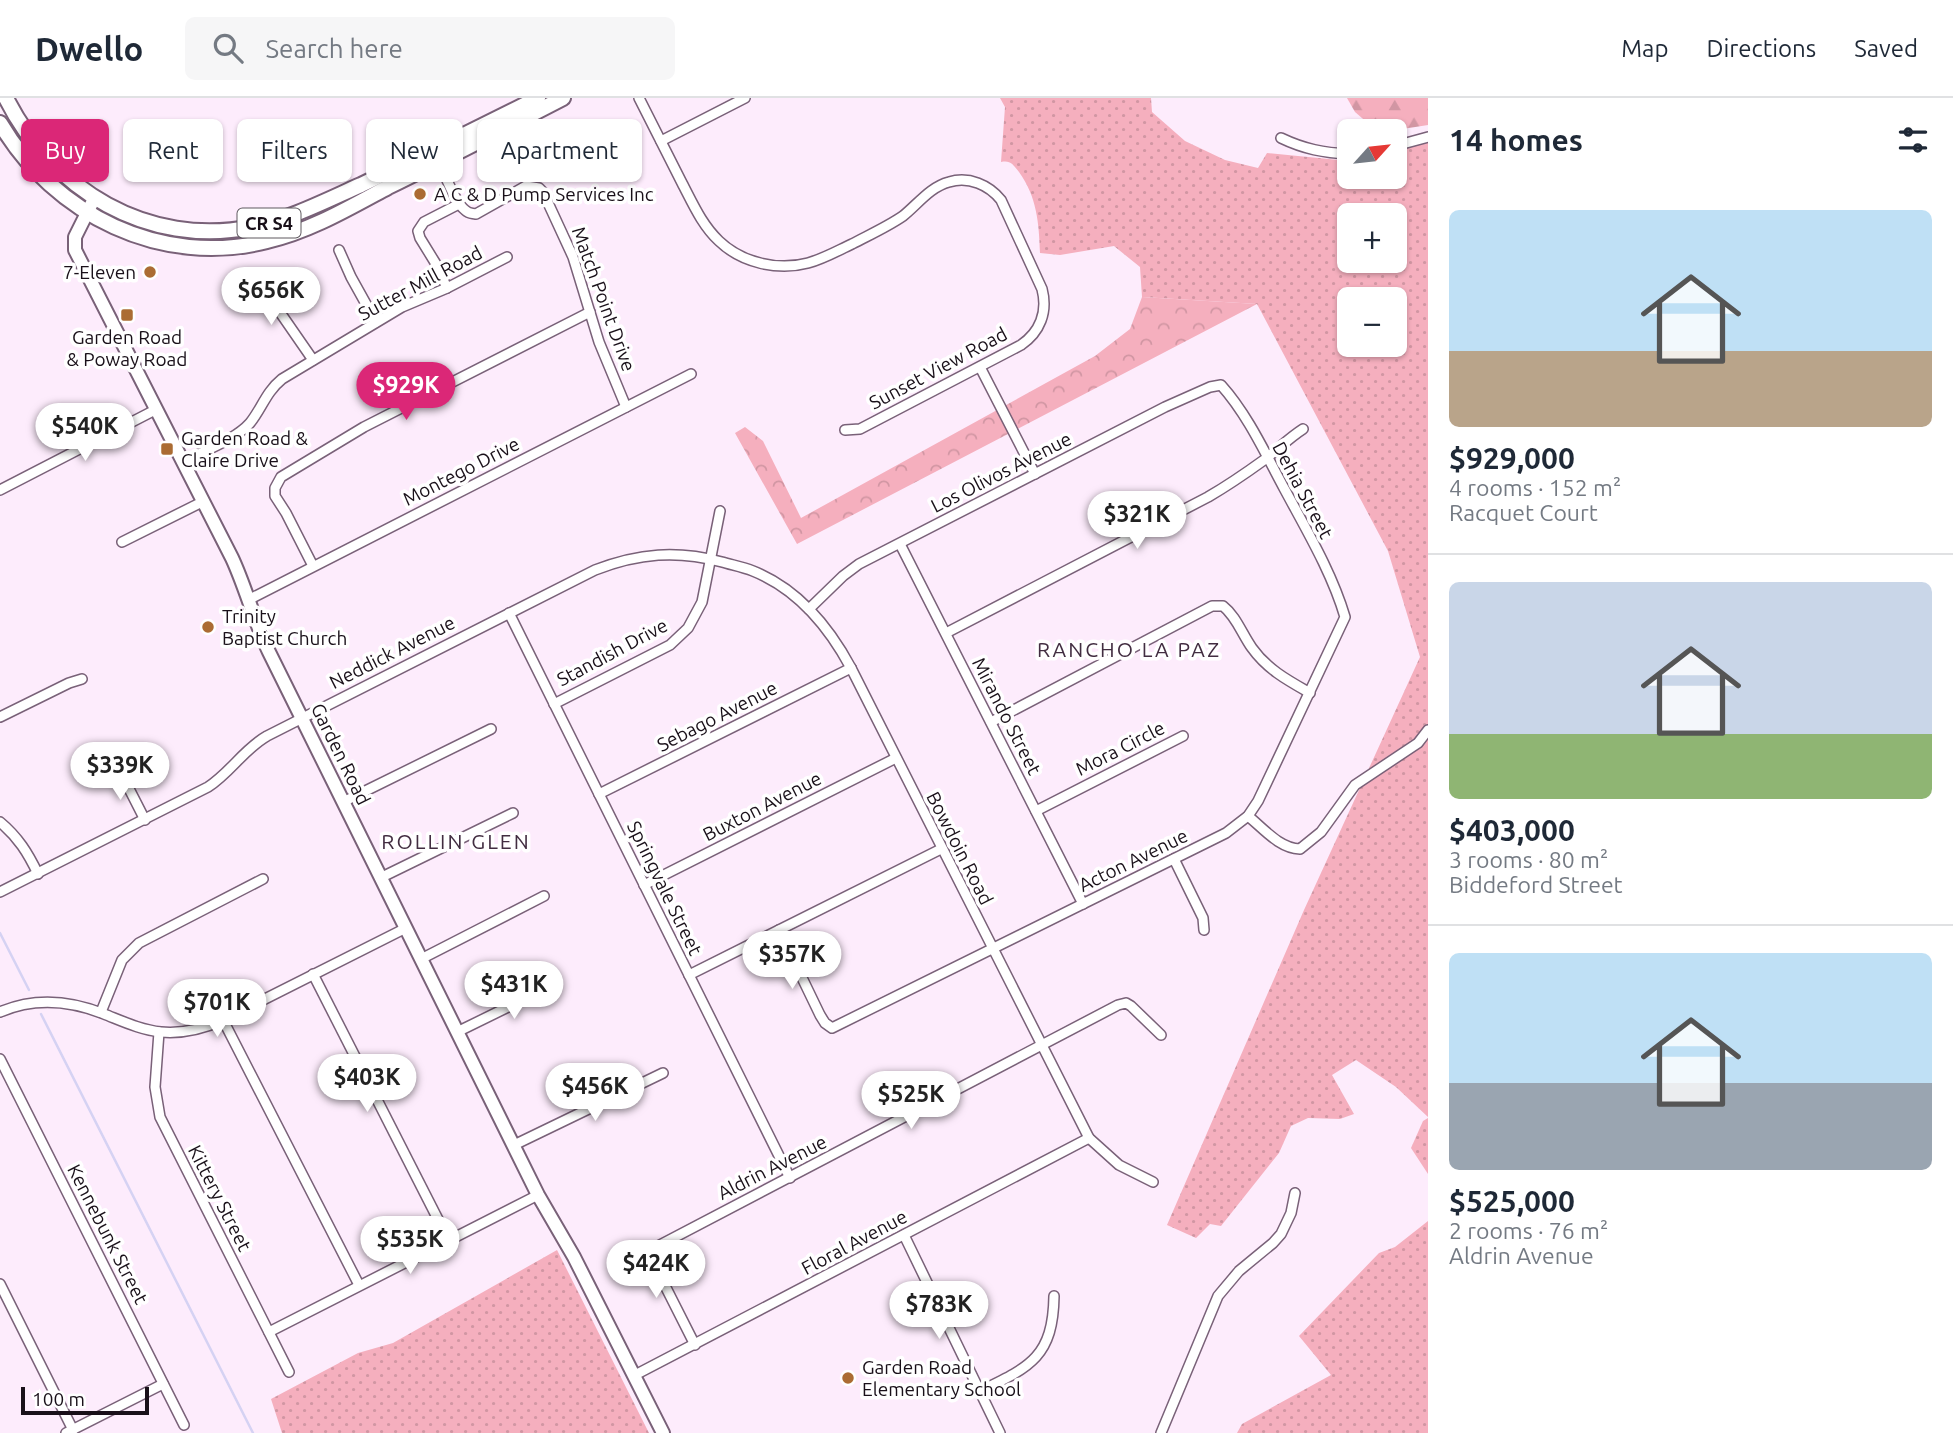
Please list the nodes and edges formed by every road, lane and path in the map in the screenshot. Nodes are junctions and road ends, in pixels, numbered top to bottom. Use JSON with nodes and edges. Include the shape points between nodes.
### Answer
{"nodes":[{"id":1,"x":6,"y":98,"type":"edge"},
{"id":2,"x":538,"y":98,"type":"edge"},
{"id":3,"x":563,"y":98,"type":"edge"},
{"id":4,"x":639,"y":98,"type":"edge"},
{"id":5,"x":746,"y":98,"type":"edge"},
{"id":6,"x":0,"y":102,"type":"edge"},
{"id":7,"x":0,"y":123,"type":"edge"},
{"id":8,"x":21,"y":124,"type":"edge"},
{"id":9,"x":21,"y":137,"type":"edge"},
{"id":10,"x":1428,"y":137,"type":"edge"},
{"id":11,"x":1281,"y":138,"type":"dead end"},
{"id":12,"x":463,"y":141,"type":"edge"},
{"id":13,"x":661,"y":141,"type":"junction"},
{"id":14,"x":1407,"y":143,"type":"edge"},
{"id":15,"x":463,"y":144,"type":"edge"},
{"id":16,"x":1337,"y":153,"type":"edge"},
{"id":17,"x":73,"y":182,"type":"edge"},
{"id":18,"x":374,"y":182,"type":"edge"},
{"id":19,"x":389,"y":182,"type":"edge"},
{"id":20,"x":448,"y":182,"type":"edge"},
{"id":21,"x":94,"y":199,"type":"junction"},
{"id":22,"x":459,"y":204,"type":"junction"},
{"id":23,"x":88,"y":213,"type":"junction"},
{"id":24,"x":339,"y":250,"type":"dead end"},
{"id":25,"x":507,"y":257,"type":"dead end"},
{"id":26,"x":262,"y":276,"type":"dead end"},
{"id":27,"x":447,"y":288,"type":"junction"},
{"id":28,"x":590,"y":312,"type":"junction"},
{"id":29,"x":376,"y":322,"type":"junction"},
{"id":30,"x":313,"y":360,"type":"junction"},
{"id":31,"x":979,"y":367,"type":"junction"},
{"id":32,"x":691,"y":374,"type":"dead end"},
{"id":33,"x":1221,"y":385,"type":"joint"},
{"id":34,"x":626,"y":407,"type":"junction"},
{"id":35,"x":157,"y":409,"type":"junction"},
{"id":36,"x":1303,"y":429,"type":"dead end"},
{"id":37,"x":845,"y":430,"type":"dead end"},
{"id":38,"x":1267,"y":457,"type":"junction"},
{"id":39,"x":183,"y":462,"type":"junction"},
{"id":40,"x":1035,"y":474,"type":"junction"},
{"id":41,"x":0,"y":489,"type":"edge"},
{"id":42,"x":204,"y":501,"type":"junction"},
{"id":43,"x":720,"y":511,"type":"dead end"},
{"id":44,"x":122,"y":542,"type":"dead end"},
{"id":45,"x":900,"y":544,"type":"junction"},
{"id":46,"x":709,"y":559,"type":"junction"},
{"id":47,"x":313,"y":566,"type":"junction"},
{"id":48,"x":248,"y":600,"type":"junction"},
{"id":49,"x":809,"y":609,"type":"junction"},
{"id":50,"x":509,"y":613,"type":"junction"},
{"id":51,"x":1345,"y":617,"type":"joint"},
{"id":52,"x":946,"y":633,"type":"junction"},
{"id":53,"x":850,"y":668,"type":"junction"},
{"id":54,"x":82,"y":679,"type":"dead end"},
{"id":55,"x":1310,"y":693,"type":"junction"},
{"id":56,"x":554,"y":704,"type":"junction"},
{"id":57,"x":0,"y":717,"type":"edge"},
{"id":58,"x":301,"y":718,"type":"junction"},
{"id":59,"x":991,"y":722,"type":"junction"},
{"id":60,"x":491,"y":729,"type":"dead end"},
{"id":61,"x":1428,"y":730,"type":"edge"},
{"id":62,"x":1183,"y":736,"type":"dead end"},
{"id":63,"x":896,"y":758,"type":"junction"},
{"id":64,"x":120,"y":771,"type":"dead end"},
{"id":65,"x":599,"y":794,"type":"junction"},
{"id":66,"x":343,"y":802,"type":"junction"},
{"id":67,"x":1036,"y":811,"type":"junction"},
{"id":68,"x":513,"y":813,"type":"dead end"},
{"id":69,"x":1248,"y":816,"type":"junction"},
{"id":70,"x":145,"y":820,"type":"junction"},
{"id":71,"x":0,"y":822,"type":"edge"},
{"id":72,"x":941,"y":849,"type":"junction"},
{"id":73,"x":1174,"y":859,"type":"junction"},
{"id":74,"x":38,"y":874,"type":"junction"},
{"id":75,"x":380,"y":877,"type":"junction"},
{"id":76,"x":263,"y":878,"type":"dead end"},
{"id":77,"x":644,"y":885,"type":"junction"},
{"id":78,"x":0,"y":892,"type":"edge"},
{"id":79,"x":544,"y":896,"type":"dead end"},
{"id":80,"x":1083,"y":904,"type":"junction"},
{"id":81,"x":405,"y":928,"type":"junction"},
{"id":82,"x":779,"y":930,"type":"junction"},
{"id":83,"x":1204,"y":930,"type":"dead end"},
{"id":84,"x":992,"y":949,"type":"junction"},
{"id":85,"x":421,"y":959,"type":"junction"},
{"id":86,"x":313,"y":974,"type":"junction"},
{"id":87,"x":689,"y":975,"type":"junction"},
{"id":88,"x":557,"y":983,"type":"dead end"},
{"id":89,"x":0,"y":1012,"type":"edge"},
{"id":90,"x":101,"y":1012,"type":"junction"},
{"id":91,"x":223,"y":1020,"type":"junction"},
{"id":92,"x":159,"y":1032,"type":"junction"},
{"id":93,"x":457,"y":1032,"type":"junction"},
{"id":94,"x":1161,"y":1035,"type":"dead end"},
{"id":95,"x":1042,"y":1046,"type":"junction"},
{"id":96,"x":0,"y":1059,"type":"edge"},
{"id":97,"x":663,"y":1073,"type":"dead end"},
{"id":98,"x":1090,"y":1138,"type":"junction"},
{"id":99,"x":514,"y":1146,"type":"junction"},
{"id":100,"x":790,"y":1178,"type":"junction"},
{"id":101,"x":1153,"y":1182,"type":"dead end"},
{"id":102,"x":1294,"y":1193,"type":"dead end"},
{"id":103,"x":538,"y":1195,"type":"junction"},
{"id":104,"x":904,"y":1236,"type":"junction"},
{"id":105,"x":448,"y":1239,"type":"junction"},
{"id":106,"x":0,"y":1284,"type":"edge"},
{"id":107,"x":359,"y":1285,"type":"junction"},
{"id":108,"x":1054,"y":1296,"type":"dead end"},
{"id":109,"x":268,"y":1332,"type":"junction"},
{"id":110,"x":695,"y":1345,"type":"junction"},
{"id":111,"x":289,"y":1372,"type":"dead end"},
{"id":112,"x":635,"y":1375,"type":"junction"},
{"id":113,"x":163,"y":1384,"type":"junction"},
{"id":114,"x":980,"y":1391,"type":"junction"},
{"id":115,"x":184,"y":1425,"type":"dead end"},
{"id":116,"x":70,"y":1431,"type":"edge"},
{"id":117,"x":663,"y":1433,"type":"edge"},
{"id":118,"x":1000,"y":1433,"type":"edge"},
{"id":119,"x":1161,"y":1433,"type":"edge"}],
"edges":[{"from":1,"to":8,"type":"main road","number":"CR S4"},
{"from":2,"to":12,"type":"main road","number":"CR S4"},
{"from":3,"to":15,"type":"main road","number":"CR S4"},
{"from":4,"to":13,"type":"street"},
{"from":5,"to":13,"type":"street"},
{"from":6,"to":9,"type":"main road"},
{"from":7,"to":23,"type":"main road","number":"CR S4","via":[[31,167]]},
{"from":10,"to":14,"type":"street"},
{"from":11,"to":16,"type":"street","via":[[1300,148]]},
{"from":13,"to":31,"type":"street","name":"Sunset View Road","via":[[712,234],[735,253],[767,265],[801,265],[829,256],[886,226],[932,190],[953,181],[969,180],[997,195],[1040,283],[1044,312],[1026,342]]},
{"from":17,"to":21,"type":"main road","number":"CR S4"},
{"from":18,"to":21,"type":"main road","number":"CR S4","via":[[297,214],[235,230],[198,231],[156,224]]},
{"from":19,"to":23,"type":"main road","number":"CR S4","via":[[300,231],[239,246],[164,243]]},
{"from":20,"to":22,"type":"street"},
{"from":21,"to":23,"type":"street","name":"Garden Road"},
{"from":22,"to":27,"type":"street","via":[[424,222],[418,231]]},
{"from":22,"to":28,"type":"street","name":"Match Point Drive","via":[[476,214],[526,186],[539,188],[569,247]]},
{"from":23,"to":35,"type":"street","name":"Garden Road","via":[[75,237],[75,250]]},
{"from":24,"to":29,"type":"street"},
{"from":25,"to":27,"type":"street","name":"Sutter Mill Road"},
{"from":26,"to":30,"type":"street","via":[[277,308]]},
{"from":27,"to":29,"type":"street","name":"Sutter Mill Road"},
{"from":28,"to":34,"type":"street","name":"Match Point Drive"},
{"from":28,"to":47,"type":"street","via":[[364,427],[281,477],[275,496]]},
{"from":29,"to":30,"type":"street","name":"Sutter Mill Road"},
{"from":30,"to":39,"type":"street","name":"Sutter Mill Road","via":[[276,384],[241,431]]},
{"from":31,"to":37,"type":"street","name":"Sunset View Road","via":[[859,429]]},
{"from":31,"to":40,"type":"street"},
{"from":32,"to":34,"type":"street","name":"Montego Drive"},
{"from":33,"to":38,"type":"street","name":"Dehia Street"},
{"from":33,"to":40,"type":"street","name":"Los Olivos Avenue","via":[[1164,407]]},
{"from":34,"to":47,"type":"street","name":"Montego Drive"},
{"from":35,"to":39,"type":"street","name":"Garden Road"},
{"from":35,"to":41,"type":"street"},
{"from":36,"to":38,"type":"street"},
{"from":38,"to":51,"type":"street","name":"Dehia Street","via":[[1339,596]]},
{"from":38,"to":52,"type":"street","via":[[1208,497]]},
{"from":39,"to":42,"type":"street","name":"Garden Road"},
{"from":40,"to":45,"type":"street","name":"Los Olivos Avenue"},
{"from":42,"to":44,"type":"street"},
{"from":42,"to":48,"type":"street","name":"Garden Road"},
{"from":43,"to":46,"type":"street","name":"Standish Drive"},
{"from":45,"to":49,"type":"street","name":"Los Olivos Avenue","via":[[850,570]]},
{"from":45,"to":52,"type":"street","name":"Mirando Street"},
{"from":46,"to":49,"type":"street","name":"Bowdoin Road","via":[[751,570]]},
{"from":46,"to":50,"type":"street","name":"Neddick Avenue","via":[[666,554],[621,561]]},
{"from":46,"to":56,"type":"street","name":"Standish Drive","via":[[702,602],[680,637]]},
{"from":47,"to":48,"type":"street","name":"Montego Drive"},
{"from":48,"to":58,"type":"street","name":"Garden Road"},
{"from":49,"to":53,"type":"street","name":"Bowdoin Road"},
{"from":50,"to":56,"type":"street","name":"Springvale Street"},
{"from":50,"to":58,"type":"street","name":"Neddick Avenue"},
{"from":51,"to":55,"type":"street","name":"Acton Avenue"},
{"from":52,"to":59,"type":"street","name":"Mirando Street"},
{"from":53,"to":63,"type":"street","name":"Bowdoin Road"},
{"from":53,"to":65,"type":"street","name":"Sebago Avenue"},
{"from":54,"to":57,"type":"street"},
{"from":55,"to":59,"type":"street","via":[[1269,668],[1223,606],[1212,607]]},
{"from":55,"to":69,"type":"street","name":"Acton Avenue"},
{"from":56,"to":65,"type":"street","name":"Springvale Street"},
{"from":58,"to":66,"type":"street","name":"Garden Road"},
{"from":58,"to":70,"type":"street","name":"Neddick Avenue","via":[[260,740],[215,783]]},
{"from":59,"to":67,"type":"street","name":"Mirando Street"},
{"from":60,"to":66,"type":"street"},
{"from":61,"to":69,"type":"street","via":[[1418,743],[1355,785],[1321,832],[1300,849],[1282,845]]},
{"from":62,"to":67,"type":"street","name":"Mora Circle"},
{"from":63,"to":72,"type":"street","name":"Bowdoin Road"},
{"from":63,"to":77,"type":"street","name":"Buxton Avenue"},
{"from":64,"to":70,"type":"street"},
{"from":65,"to":77,"type":"street","name":"Springvale Street"},
{"from":66,"to":75,"type":"street","name":"Garden Road"},
{"from":67,"to":80,"type":"street","name":"Mirando Street"},
{"from":68,"to":75,"type":"street"},
{"from":69,"to":73,"type":"street","name":"Acton Avenue","via":[[1226,833]]},
{"from":70,"to":74,"type":"street","name":"Neddick Avenue"},
{"from":71,"to":74,"type":"street","via":[[25,848]]},
{"from":72,"to":82,"type":"street"},
{"from":72,"to":84,"type":"street","name":"Bowdoin Road"},
{"from":73,"to":80,"type":"street","name":"Acton Avenue"},
{"from":73,"to":83,"type":"street","via":[[1203,918]]},
{"from":74,"to":78,"type":"street","name":"Neddick Avenue"},
{"from":75,"to":81,"type":"street","name":"Garden Road"},
{"from":76,"to":90,"type":"street","via":[[132,948],[122,960]]},
{"from":77,"to":87,"type":"street","name":"Springvale Street"},
{"from":79,"to":85,"type":"street"},
{"from":80,"to":84,"type":"street","name":"Acton Avenue"},
{"from":81,"to":85,"type":"street","name":"Garden Road"},
{"from":81,"to":86,"type":"street"},
{"from":82,"to":84,"type":"street","name":"Acton Avenue","via":[[820,1015],[832,1028]]},
{"from":82,"to":87,"type":"street"},
{"from":84,"to":95,"type":"street","name":"Bowdoin Road"},
{"from":85,"to":93,"type":"street","name":"Garden Road"},
{"from":86,"to":91,"type":"street"},
{"from":86,"to":105,"type":"street"},
{"from":87,"to":100,"type":"street","name":"Springvale Street"},
{"from":88,"to":93,"type":"street"},
{"from":89,"to":90,"type":"street","via":[[49,1001]]},
{"from":90,"to":92,"type":"street"},
{"from":91,"to":92,"type":"street","via":[[190,1031]]},
{"from":91,"to":107,"type":"street"},
{"from":92,"to":109,"type":"street","name":"Kittery Street","via":[[155,1087],[160,1117]]},
{"from":93,"to":99,"type":"street","name":"Garden Road"},
{"from":94,"to":95,"type":"street","name":"Aldrin Avenue","via":[[1126,1003]]},
{"from":95,"to":98,"type":"street","name":"Bowdoin Road"},
{"from":95,"to":100,"type":"street","name":"Aldrin Avenue"},
{"from":96,"to":113,"type":"street","name":"Kennebunk Street"},
{"from":97,"to":99,"type":"street"},
{"from":98,"to":101,"type":"street","name":"Bowdoin Road","via":[[1119,1165]]},
{"from":98,"to":104,"type":"street","name":"Floral Avenue"},
{"from":99,"to":103,"type":"street","name":"Garden Road"},
{"from":100,"to":110,"type":"street","name":"Aldrin Avenue","via":[[653,1250],[652,1260]]},
{"from":102,"to":119,"type":"street","via":[[1291,1213],[1280,1234],[1218,1296]]},
{"from":103,"to":105,"type":"street"},
{"from":103,"to":112,"type":"street","name":"Garden Road"},
{"from":104,"to":110,"type":"street","name":"Floral Avenue"},
{"from":104,"to":114,"type":"street"},
{"from":105,"to":107,"type":"street"},
{"from":106,"to":116,"type":"street"},
{"from":107,"to":109,"type":"street"},
{"from":108,"to":114,"type":"street","via":[[1053,1317],[1041,1353],[1024,1369]]},
{"from":109,"to":111,"type":"street","name":"Kittery Street"},
{"from":110,"to":112,"type":"street","name":"Floral Avenue"},
{"from":112,"to":117,"type":"street","name":"Garden Road"},
{"from":113,"to":115,"type":"street","name":"Kennebunk Street"},
{"from":113,"to":116,"type":"street"},
{"from":114,"to":118,"type":"street"}]}
